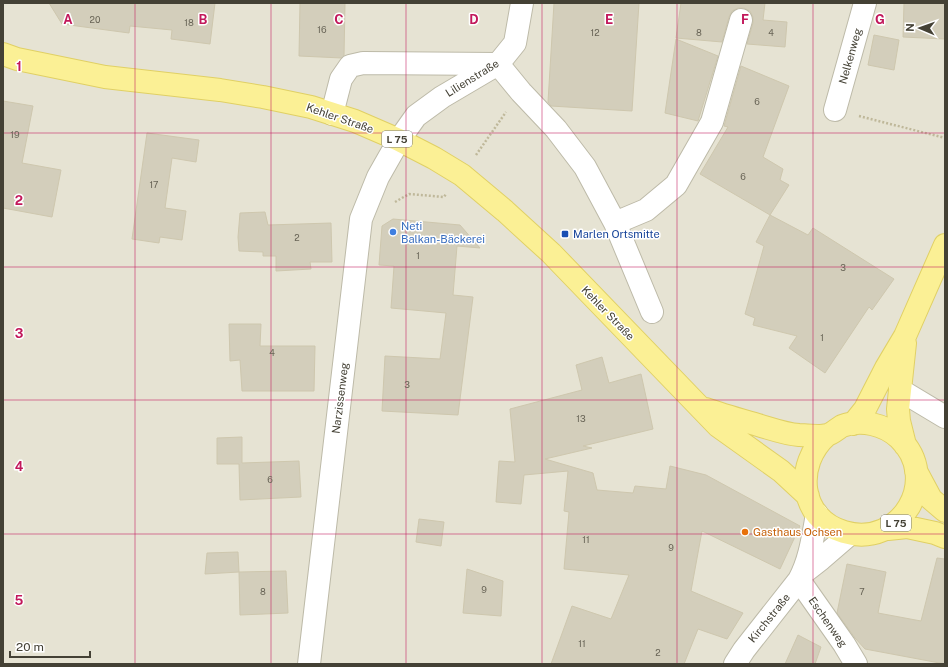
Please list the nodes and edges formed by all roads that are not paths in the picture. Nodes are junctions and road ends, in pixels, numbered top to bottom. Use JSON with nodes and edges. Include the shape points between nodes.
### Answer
{"nodes":[{"id":1,"x":522,"y":3,"type":"edge"},
{"id":2,"x":865,"y":3,"type":"edge"},
{"id":3,"x":740,"y":20,"type":"dead end"},
{"id":4,"x":3,"y":54,"type":"edge"},
{"id":5,"x":498,"y":64,"type":"junction"},
{"id":6,"x":835,"y":110,"type":"road end"},
{"id":7,"x":332,"y":114,"type":"junction"},
{"id":8,"x":399,"y":140,"type":"junction"},
{"id":9,"x":615,"y":223,"type":"junction"},
{"id":10,"x":945,"y":244,"type":"edge"},
{"id":11,"x":652,"y":312,"type":"dead end"},
{"id":12,"x":905,"y":336,"type":"junction"},
{"id":13,"x":900,"y":390,"type":"junction"},
{"id":14,"x":698,"y":405,"type":"junction"},
{"id":15,"x":945,"y":417,"type":"edge"},
{"id":16,"x":853,"y":424,"type":"junction"},
{"id":17,"x":827,"y":435,"type":"junction"},
{"id":18,"x":905,"y":445,"type":"junction"},
{"id":19,"x":916,"y":471,"type":"junction"},
{"id":20,"x":813,"y":505,"type":"junction"},
{"id":21,"x":945,"y":511,"type":"edge"},
{"id":22,"x":888,"y":528,"type":"junction"},
{"id":23,"x":850,"y":534,"type":"junction"},
{"id":24,"x":945,"y":537,"type":"edge"},
{"id":25,"x":801,"y":577,"type":"junction"},
{"id":26,"x":310,"y":664,"type":"edge"},
{"id":27,"x":735,"y":664,"type":"edge"},
{"id":28,"x":856,"y":664,"type":"edge"}],
"edges":[{"from":1,"to":5,"type":"street","name":"Lilienstraße","via":[[515,42]]},
{"from":2,"to":6,"type":"street","name":"Nelkenweg"},
{"from":3,"to":9,"type":"street","via":[[712,122],[676,185],[646,210]]},
{"from":4,"to":7,"type":"main road","name":"Kehler Straße","number":"L 75","via":[[105,77],[263,97]]},
{"from":5,"to":7,"type":"street","via":[[363,63],[350,66],[341,79]]},
{"from":5,"to":8,"type":"street","name":"Lilienstraße","via":[[442,97],[416,116]]},
{"from":5,"to":9,"type":"street","via":[[556,129],[580,161]]},
{"from":7,"to":8,"type":"main road","name":"Kehler Straße","number":"L 75"},
{"from":8,"to":14,"type":"main road","name":"Kehler Straße","number":"L 75","via":[[462,175],[505,211],[551,253]]},
{"from":8,"to":26,"type":"street","name":"Narzissenweg","via":[[378,177],[361,219]]},
{"from":9,"to":11,"type":"street"},
{"from":10,"to":12,"type":"main road"},
{"from":12,"to":13,"type":"main road"},
{"from":12,"to":16,"type":"main road","via":[[865,409]]},
{"from":13,"to":15,"type":"street"},
{"from":13,"to":18,"type":"main road","via":[[899,421]]},
{"from":14,"to":17,"type":"main road","name":"Kehler Straße","number":"L 75","via":[[782,433]]},
{"from":14,"to":20,"type":"main road","name":"Kehler Straße","number":"L 75","via":[[718,426],[781,471]]},
{"from":16,"to":17,"type":"main road","name":"Kehler Straße","number":"L 75"},
{"from":16,"to":18,"type":"main road","name":"Kehler Straße","number":"L 75","via":[[882,427]]},
{"from":17,"to":20,"type":"main road","name":"Kehler Straße","number":"L 75","via":[[814,449],[806,467],[805,482]]},
{"from":18,"to":19,"type":"main road","name":"Kehler Straße","number":"L 75","via":[[914,461]]},
{"from":19,"to":21,"type":"main road","name":"Kehler Straße","number":"L 75","via":[[931,499]]},
{"from":19,"to":22,"type":"main road","name":"Kehler Straße","number":"L 75","via":[[916,490],[909,509]]},
{"from":20,"to":23,"type":"main road","name":"Kehler Straße","number":"L 75","via":[[832,527]]},
{"from":20,"to":25,"type":"street","name":"Kirchstraße","via":[[813,535]]},
{"from":22,"to":23,"type":"main road","name":"Kehler Straße","number":"L 75","via":[[869,534]]},
{"from":22,"to":24,"type":"main road","name":"Kehler Straße","number":"L 75","via":[[907,527]]},
{"from":23,"to":25,"type":"street","name":"Kirchstraße"},
{"from":25,"to":27,"type":"street","name":"Kirchstraße"},
{"from":25,"to":28,"type":"street","name":"Eschenweg"}]}
